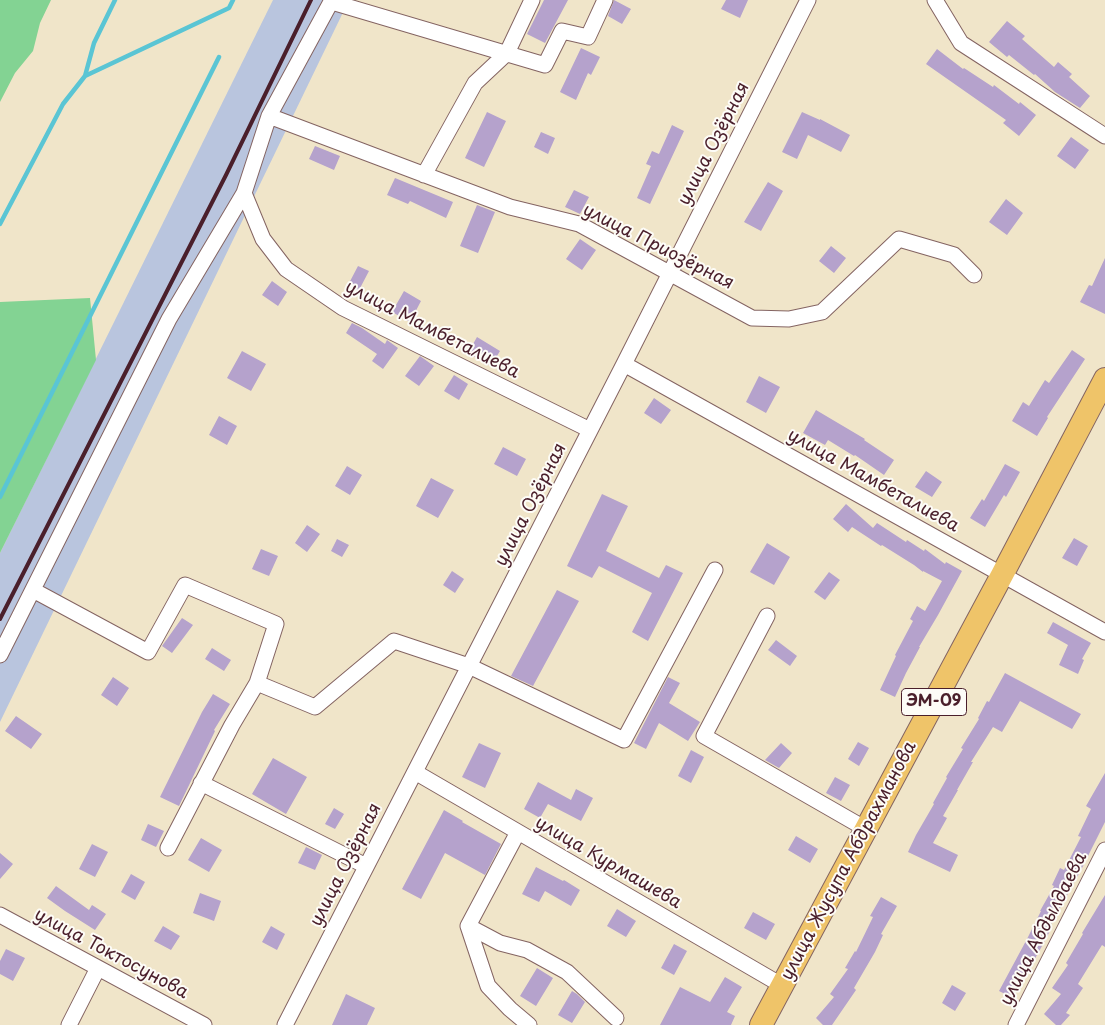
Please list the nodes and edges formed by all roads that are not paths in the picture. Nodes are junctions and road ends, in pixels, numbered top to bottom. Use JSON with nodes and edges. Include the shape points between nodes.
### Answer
{"nodes":[{"id":1,"x":532,"y":0,"type":"edge"},
{"id":2,"x":605,"y":0,"type":"edge"},
{"id":3,"x":808,"y":0,"type":"edge"},
{"id":4,"x":935,"y":0,"type":"edge"},
{"id":5,"x":332,"y":1,"type":"edge"},
{"id":6,"x":507,"y":53,"type":"junction"},
{"id":7,"x":269,"y":116,"type":"junction"},
{"id":8,"x":1105,"y":136,"type":"edge"},
{"id":9,"x":424,"y":175,"type":"junction"},
{"id":10,"x":244,"y":193,"type":"junction"},
{"id":11,"x":670,"y":273,"type":"junction"},
{"id":12,"x":974,"y":275,"type":"dead end"},
{"id":13,"x":624,"y":364,"type":"junction"},
{"id":14,"x":1105,"y":379,"type":"edge"},
{"id":15,"x":590,"y":430,"type":"junction"},
{"id":16,"x":715,"y":570,"type":"dead end"},
{"id":17,"x":1002,"y":574,"type":"junction"},
{"id":18,"x":33,"y":590,"type":"junction"},
{"id":19,"x":767,"y":616,"type":"dead end"},
{"id":20,"x":1105,"y":632,"type":"edge"},
{"id":21,"x":0,"y":656,"type":"edge"},
{"id":22,"x":469,"y":666,"type":"junction"},
{"id":23,"x":257,"y":683,"type":"junction"},
{"id":24,"x":415,"y":772,"type":"junction"},
{"id":25,"x":201,"y":783,"type":"junction"},
{"id":26,"x":866,"y":829,"type":"junction"},
{"id":27,"x":518,"y":832,"type":"junction"},
{"id":28,"x":168,"y":848,"type":"dead end"},
{"id":29,"x":1105,"y":850,"type":"edge"},
{"id":30,"x":366,"y":866,"type":"junction"},
{"id":31,"x":0,"y":915,"type":"edge"},
{"id":32,"x":468,"y":926,"type":"junction"},
{"id":33,"x":98,"y":968,"type":"junction"},
{"id":34,"x":782,"y":986,"type":"junction"},
{"id":35,"x":616,"y":1018,"type":"dead end"},
{"id":36,"x":69,"y":1025,"type":"edge"},
{"id":37,"x":204,"y":1025,"type":"edge"},
{"id":38,"x":285,"y":1025,"type":"edge"},
{"id":39,"x":528,"y":1025,"type":"edge"},
{"id":40,"x":761,"y":1025,"type":"edge"},
{"id":41,"x":1016,"y":1025,"type":"edge"}],
"edges":[{"from":1,"to":6,"type":"street"},
{"from":2,"to":6,"type":"street","via":[[588,36],[562,31],[545,65]]},
{"from":3,"to":11,"type":"street","name":"улица Озёрная"},
{"from":4,"to":8,"type":"street","via":[[960,43]]},
{"from":5,"to":6,"type":"street"},
{"from":5,"to":7,"type":"street"},
{"from":6,"to":9,"type":"street","via":[[475,83]]},
{"from":7,"to":9,"type":"street","name":"улица Приозёрная"},
{"from":7,"to":10,"type":"street"},
{"from":9,"to":11,"type":"street","name":"улица Приозёрная","via":[[510,207],[579,224]]},
{"from":10,"to":15,"type":"street","name":"улица Мамбеталиева","via":[[263,239],[286,269],[343,308]]},
{"from":10,"to":18,"type":"street","via":[[168,319]]},
{"from":11,"to":12,"type":"street","name":"улица Приозёрная","via":[[752,318],[790,319],[822,312],[899,239],[954,255]]},
{"from":11,"to":13,"type":"street","name":"улица Озёрная"},
{"from":13,"to":15,"type":"street","name":"улица Озёрная"},
{"from":13,"to":17,"type":"street","name":"улица Мамбеталиева"},
{"from":14,"to":17,"type":"highway","name":"улица Жусупа Абдрахманова","number":"ЭМ-09"},
{"from":15,"to":22,"type":"street","name":"улица Озёрная"},
{"from":16,"to":22,"type":"street","via":[[624,740]]},
{"from":17,"to":20,"type":"street","name":"улица Мамбеталиева"},
{"from":17,"to":26,"type":"highway","name":"улица Жусупа Абдрахманова","number":"ЭМ-09"},
{"from":18,"to":21,"type":"street"},
{"from":18,"to":23,"type":"street","via":[[148,652],[185,585],[276,624]]},
{"from":19,"to":26,"type":"street","via":[[704,736]]},
{"from":22,"to":23,"type":"street","via":[[394,641],[315,707]]},
{"from":22,"to":24,"type":"street","name":"улица Озёрная"},
{"from":23,"to":25,"type":"street"},
{"from":24,"to":27,"type":"street","name":"улица Курмашева"},
{"from":24,"to":30,"type":"street","name":"улица Озёрная"},
{"from":25,"to":28,"type":"street"},
{"from":25,"to":30,"type":"street"},
{"from":26,"to":34,"type":"highway","name":"улица Жусупа Абдрахманова","number":"ЭМ-09"},
{"from":27,"to":32,"type":"street"},
{"from":27,"to":34,"type":"street","name":"улица Курмашева"},
{"from":29,"to":41,"type":"street","name":"улица Абдылдаева"},
{"from":30,"to":38,"type":"street","name":"улица Озёрная"},
{"from":31,"to":33,"type":"street","name":"улица Токтосунова"},
{"from":32,"to":35,"type":"street","via":[[500,943],[526,950],[567,972]]},
{"from":32,"to":39,"type":"street","via":[[488,986]]},
{"from":33,"to":36,"type":"street"},
{"from":33,"to":37,"type":"street","name":"улица Токтосунова"},
{"from":34,"to":40,"type":"highway","name":"улица Жусупа Абдрахманова","number":"ЭМ-09"}]}
